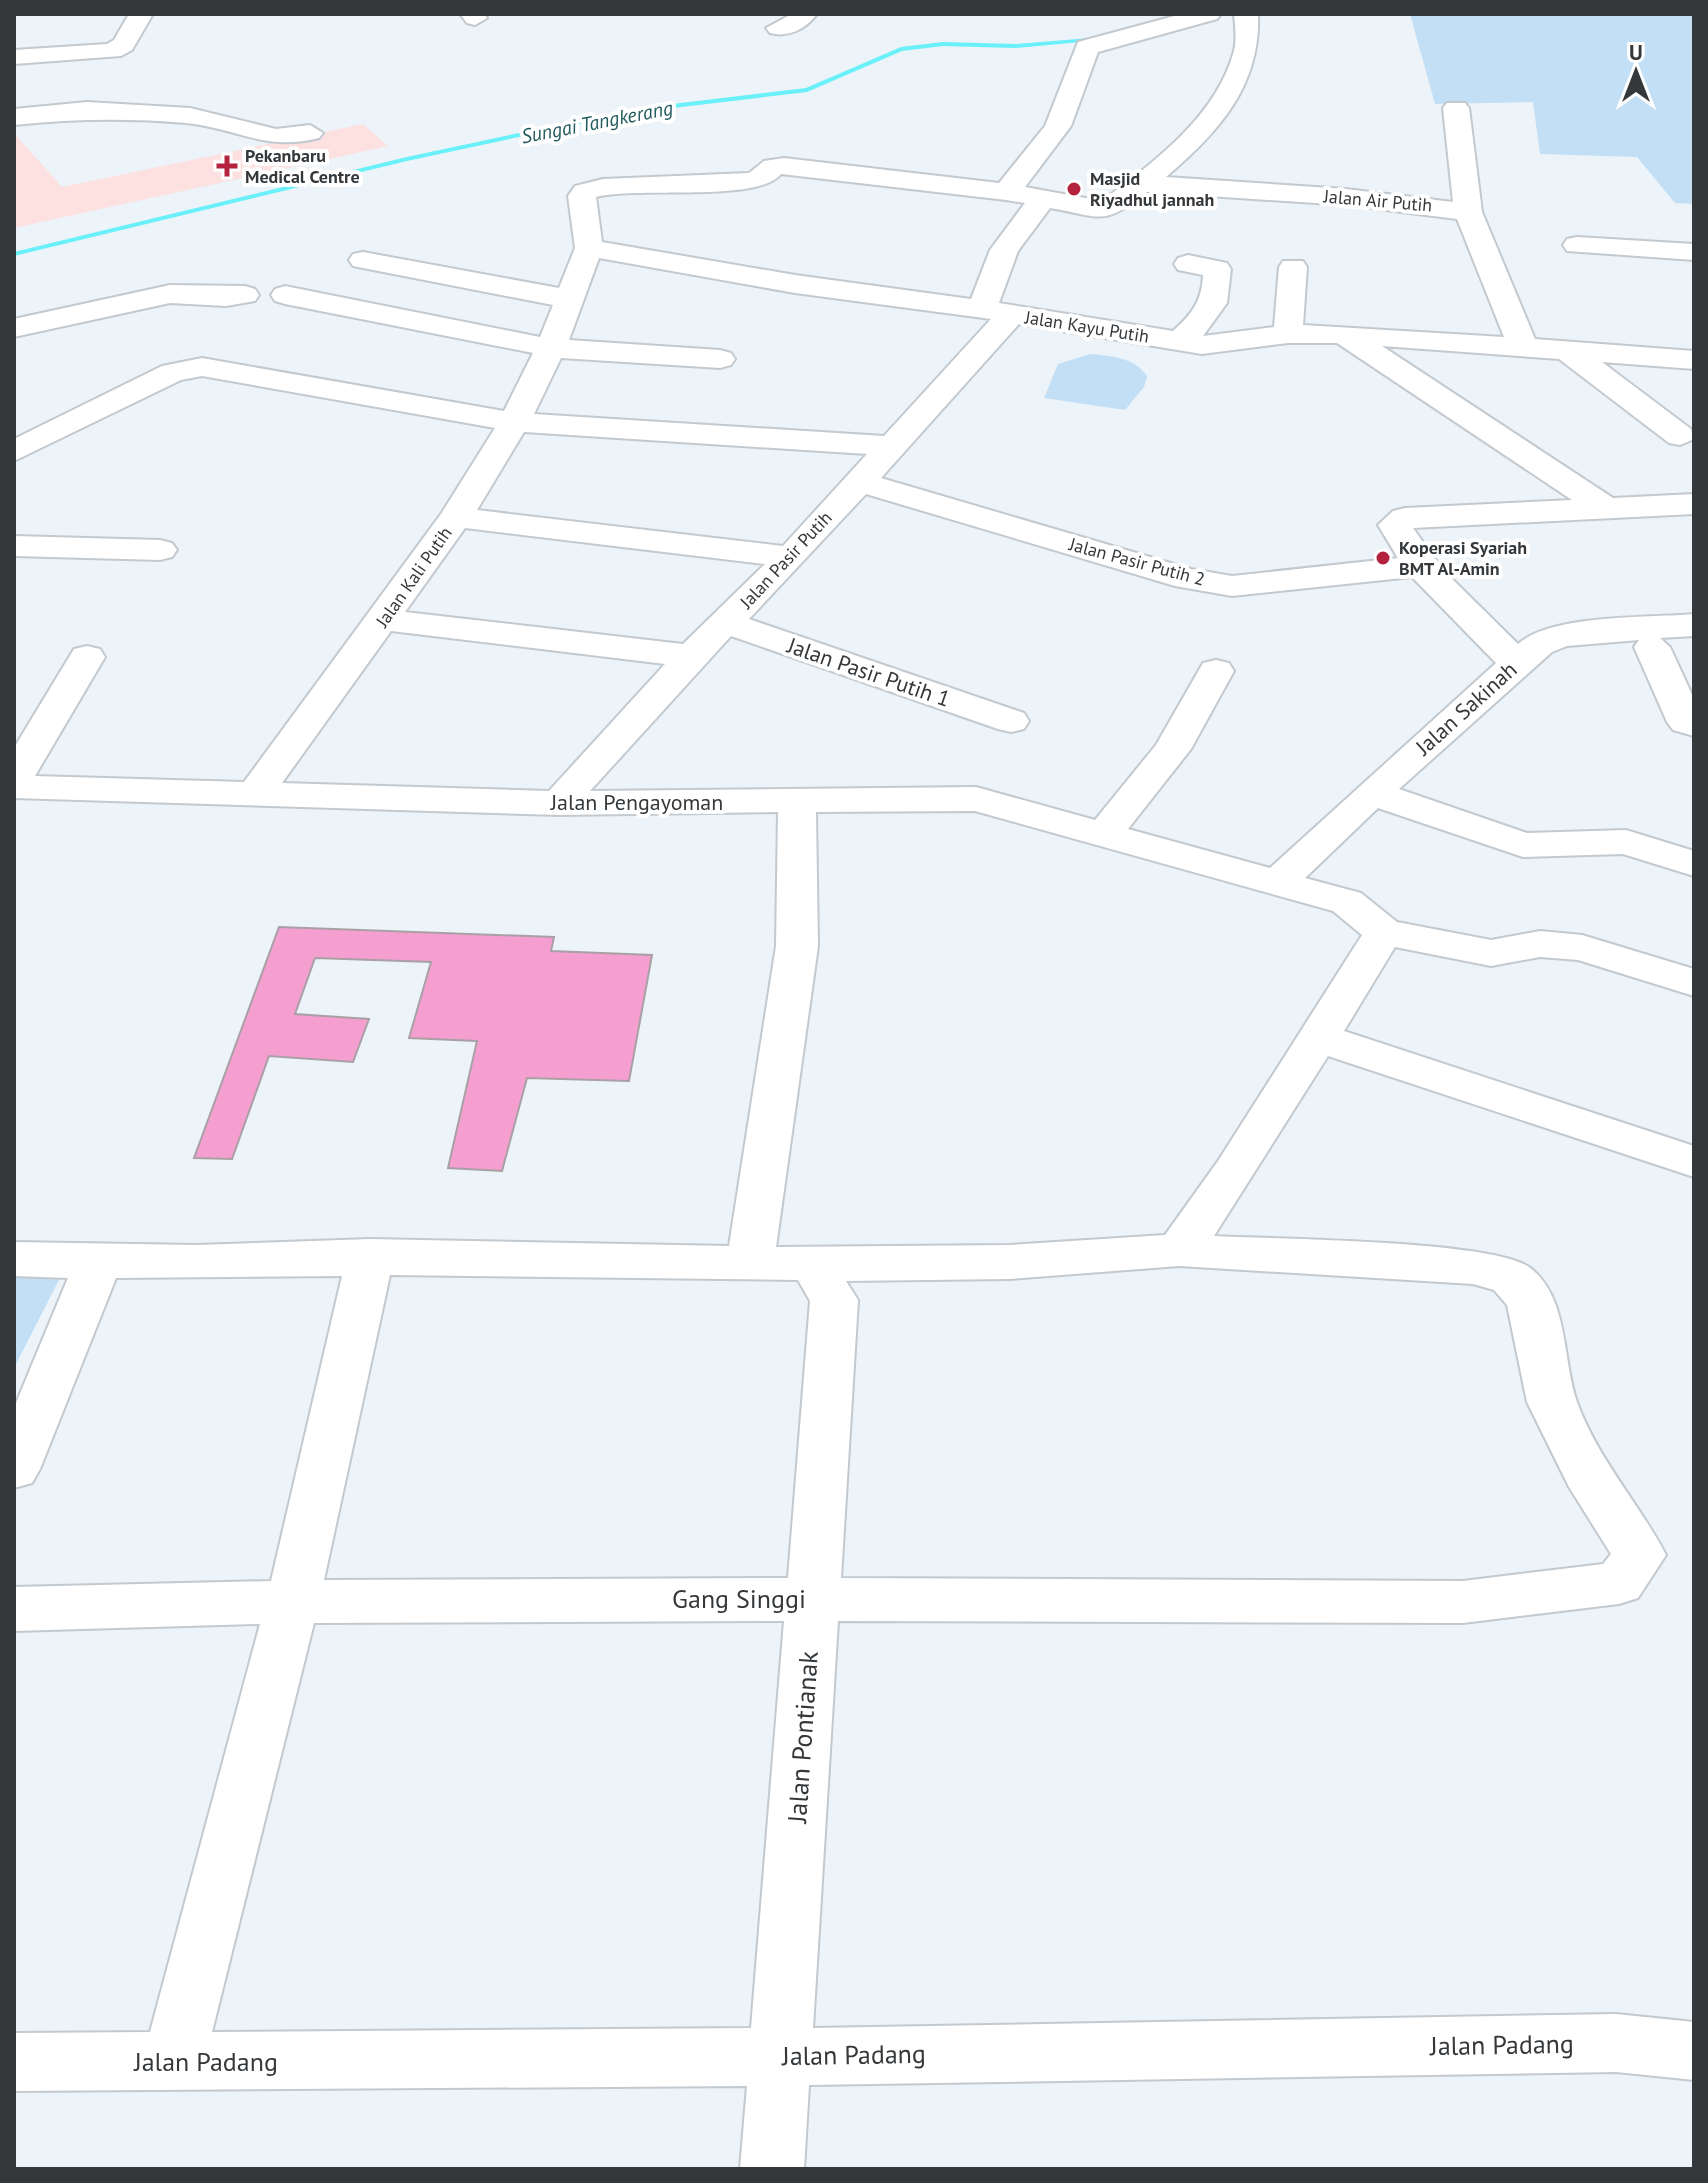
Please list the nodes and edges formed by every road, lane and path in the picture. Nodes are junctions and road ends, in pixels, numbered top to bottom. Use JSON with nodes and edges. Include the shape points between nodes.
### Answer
{"nodes":[{"id":1,"x":141,"y":14,"type":"edge"},
{"id":2,"x":805,"y":14,"type":"edge"},
{"id":3,"x":1209,"y":14,"type":"edge"},
{"id":4,"x":1246,"y":14,"type":"edge"},
{"id":5,"x":778,"y":28,"type":"dead end"},
{"id":6,"x":14,"y":57,"type":"edge"},
{"id":7,"x":1456,"y":108,"type":"dead end"},
{"id":8,"x":14,"y":117,"type":"edge"},
{"id":9,"x":310,"y":133,"type":"dead end"},
{"id":10,"x":1142,"y":184,"type":"junction"},
{"id":11,"x":1006,"y":192,"type":"junction"},
{"id":12,"x":1043,"y":198,"type":"junction"},
{"id":13,"x":1468,"y":212,"type":"junction"},
{"id":14,"x":1577,"y":245,"type":"dead end"},
{"id":15,"x":589,"y":248,"type":"junction"},
{"id":16,"x":1694,"y":252,"type":"edge"},
{"id":17,"x":363,"y":260,"type":"dead end"},
{"id":18,"x":1188,"y":264,"type":"dead end"},
{"id":19,"x":1293,"y":267,"type":"dead end"},
{"id":20,"x":245,"y":295,"type":"dead end"},
{"id":21,"x":285,"y":295,"type":"dead end"},
{"id":22,"x":569,"y":299,"type":"junction"},
{"id":23,"x":997,"y":312,"type":"junction"},
{"id":24,"x":14,"y":328,"type":"edge"},
{"id":25,"x":1288,"y":334,"type":"junction"},
{"id":26,"x":1344,"y":334,"type":"junction"},
{"id":27,"x":1179,"y":342,"type":"junction"},
{"id":28,"x":1523,"y":347,"type":"junction"},
{"id":29,"x":551,"y":348,"type":"junction"},
{"id":30,"x":1569,"y":352,"type":"junction"},
{"id":31,"x":720,"y":359,"type":"dead end"},
{"id":32,"x":1694,"y":360,"type":"edge"},
{"id":33,"x":514,"y":422,"type":"junction"},
{"id":34,"x":1680,"y":436,"type":"dead end"},
{"id":35,"x":890,"y":446,"type":"junction"},
{"id":36,"x":14,"y":451,"type":"edge"},
{"id":37,"x":858,"y":481,"type":"junction"},
{"id":38,"x":1694,"y":504,"type":"edge"},
{"id":39,"x":1606,"y":508,"type":"junction"},
{"id":40,"x":456,"y":517,"type":"junction"},
{"id":41,"x":14,"y":546,"type":"edge"},
{"id":42,"x":160,"y":550,"type":"dead end"},
{"id":43,"x":791,"y":557,"type":"junction"},
{"id":44,"x":1422,"y":566,"type":"junction"},
{"id":45,"x":384,"y":620,"type":"junction"},
{"id":46,"x":727,"y":623,"type":"junction"},
{"id":47,"x":1694,"y":625,"type":"edge"},
{"id":48,"x":1652,"y":647,"type":"dead end"},
{"id":49,"x":691,"y":656,"type":"junction"},
{"id":50,"x":87,"y":657,"type":"dead end"},
{"id":51,"x":1515,"y":662,"type":"junction"},
{"id":52,"x":1216,"y":671,"type":"dead end"},
{"id":53,"x":1011,"y":721,"type":"dead end"},
{"id":54,"x":1694,"y":725,"type":"edge"},
{"id":55,"x":14,"y":779,"type":"edge"},
{"id":56,"x":14,"y":787,"type":"edge"},
{"id":57,"x":256,"y":793,"type":"junction"},
{"id":58,"x":1372,"y":793,"type":"junction"},
{"id":59,"x":797,"y":801,"type":"junction"},
{"id":60,"x":559,"y":803,"type":"junction"},
{"id":61,"x":1102,"y":836,"type":"junction"},
{"id":62,"x":1694,"y":864,"type":"edge"},
{"id":63,"x":1279,"y":881,"type":"junction"},
{"id":64,"x":1384,"y":932,"type":"junction"},
{"id":65,"x":1694,"y":983,"type":"edge"},
{"id":66,"x":1320,"y":1038,"type":"junction"},
{"id":67,"x":1694,"y":1162,"type":"edge"},
{"id":68,"x":1179,"y":1250,"type":"junction"},
{"id":69,"x":370,"y":1256,"type":"junction"},
{"id":70,"x":14,"y":1259,"type":"edge"},
{"id":71,"x":750,"y":1261,"type":"junction"},
{"id":72,"x":98,"y":1263,"type":"junction"},
{"id":73,"x":811,"y":1263,"type":"junction"},
{"id":74,"x":14,"y":1469,"type":"edge"},
{"id":75,"x":813,"y":1599,"type":"junction"},
{"id":76,"x":293,"y":1602,"type":"junction"},
{"id":77,"x":14,"y":1609,"type":"edge"},
{"id":78,"x":1694,"y":2051,"type":"edge"},
{"id":79,"x":781,"y":2057,"type":"junction"},
{"id":80,"x":14,"y":2062,"type":"edge"},
{"id":81,"x":173,"y":2063,"type":"junction"},
{"id":82,"x":772,"y":2169,"type":"edge"}],
"edges":[{"from":1,"to":6,"type":"street","via":[[123,45],[112,51]]},
{"from":2,"to":5,"type":"street"},
{"from":3,"to":11,"type":"street","via":[[1087,47],[1069,110],[1044,151]]},
{"from":4,"to":10,"type":"street","via":[[1246,49],[1232,83],[1200,132]]},
{"from":7,"to":13,"type":"street"},
{"from":8,"to":9,"type":"street","via":[[87,110],[190,116],[276,137]]},
{"from":10,"to":12,"type":"street","via":[[1107,210]]},
{"from":10,"to":13,"type":"street","name":"Jalan Air Putih","via":[[1346,197]]},
{"from":11,"to":12,"type":"street"},
{"from":11,"to":15,"type":"street","via":[[784,166],[749,181],[603,187],[582,196]]},
{"from":12,"to":23,"type":"street","via":[[1004,250]]},
{"from":13,"to":28,"type":"street"},
{"from":14,"to":16,"type":"street"},
{"from":15,"to":22,"type":"street"},
{"from":15,"to":23,"type":"street","name":"Jalan Kayu Putih"},
{"from":17,"to":22,"type":"street"},
{"from":18,"to":27,"type":"street","via":[[1217,269],[1214,306]]},
{"from":19,"to":25,"type":"street"},
{"from":20,"to":24,"type":"street","via":[[223,300],[170,294]]},
{"from":21,"to":29,"type":"street"},
{"from":22,"to":29,"type":"street"},
{"from":23,"to":27,"type":"street","name":"Jalan Kayu Putih"},
{"from":23,"to":35,"type":"street","name":"Jalan Pasir Putih"},
{"from":25,"to":26,"type":"street","name":"Jalan Kayu Putih"},
{"from":25,"to":27,"type":"street","name":"Jalan Kayu Putih","via":[[1221,345]]},
{"from":26,"to":28,"type":"street","name":"Jalan Kayu Putih"},
{"from":26,"to":39,"type":"street"},
{"from":28,"to":30,"type":"street","name":"Jalan Kayu Putih"},
{"from":29,"to":31,"type":"street"},
{"from":29,"to":33,"type":"street","name":"Jalan Kali Putih"},
{"from":30,"to":32,"type":"street","name":"Jalan Kayu Putih"},
{"from":30,"to":34,"type":"street"},
{"from":33,"to":35,"type":"street"},
{"from":33,"to":36,"type":"street","via":[[202,367],[173,372]]},
{"from":33,"to":40,"type":"street","name":"Jalan Kali Putih"},
{"from":35,"to":37,"type":"street","name":"Jalan Pasir Putih"},
{"from":37,"to":43,"type":"street","name":"Jalan Pasir Putih"},
{"from":37,"to":44,"type":"street","name":"Jalan Pasir Putih 2","via":[[1217,584],[1277,583]]},
{"from":38,"to":39,"type":"street"},
{"from":39,"to":44,"type":"street","via":[[1405,518],[1395,525],[1397,535]]},
{"from":40,"to":43,"type":"street"},
{"from":40,"to":45,"type":"street","name":"Jalan Kali Putih"},
{"from":41,"to":42,"type":"street"},
{"from":43,"to":46,"type":"street","name":"Jalan Pasir Putih"},
{"from":44,"to":51,"type":"street"},
{"from":45,"to":49,"type":"street"},
{"from":45,"to":57,"type":"street","name":"Jalan Kali Putih"},
{"from":46,"to":49,"type":"street","name":"Jalan Pasir Putih"},
{"from":46,"to":53,"type":"street","name":"Jalan Pasir Putih 1"},
{"from":47,"to":51,"type":"street","name":"Jalan Sakinah","via":[[1562,636],[1539,644]]},
{"from":48,"to":54,"type":"street","via":[[1686,722]]},
{"from":49,"to":60,"type":"street","name":"Jalan Pasir Putih"},
{"from":50,"to":55,"type":"street"},
{"from":51,"to":58,"type":"street","name":"Jalan Sakinah"},
{"from":52,"to":61,"type":"street","via":[[1172,749]]},
{"from":56,"to":57,"type":"street","name":"Jalan Pengayoman"},
{"from":57,"to":60,"type":"street","name":"Jalan Pengayoman"},
{"from":58,"to":62,"type":"street","via":[[1523,845],[1626,842]]},
{"from":58,"to":63,"type":"street","name":"Jalan Sakinah"},
{"from":59,"to":60,"type":"street","name":"Jalan Pengayoman"},
{"from":59,"to":61,"type":"street","name":"Jalan Pengayoman","via":[[976,799]]},
{"from":59,"to":71,"type":"street","via":[[797,946]]},
{"from":61,"to":63,"type":"street","name":"Jalan Pengayoman"},
{"from":63,"to":64,"type":"street","name":"Jalan Pengayoman","via":[[1347,902]]},
{"from":64,"to":65,"type":"street","via":[[1491,953],[1540,944],[1582,948]]},
{"from":64,"to":66,"type":"street"},
{"from":66,"to":67,"type":"street"},
{"from":66,"to":68,"type":"street"},
{"from":68,"to":73,"type":"street","via":[[1105,1258]]},
{"from":68,"to":75,"type":"street","name":"Gang Singgi","via":[[1474,1267],[1511,1278],[1530,1300],[1552,1402],[1587,1473],[1640,1555],[1619,1583],[1463,1602]]},
{"from":69,"to":71,"type":"street"},
{"from":69,"to":72,"type":"street"},
{"from":69,"to":76,"type":"street"},
{"from":70,"to":72,"type":"street"},
{"from":71,"to":73,"type":"street"},
{"from":72,"to":74,"type":"street"},
{"from":73,"to":75,"type":"street","name":"Jalan Pontianak","via":[[834,1300]]},
{"from":75,"to":76,"type":"street","name":"Gang Singgi"},
{"from":75,"to":79,"type":"street","name":"Jalan Pontianak"},
{"from":76,"to":77,"type":"street","name":"Gang Singgi"},
{"from":76,"to":81,"type":"street"},
{"from":78,"to":79,"type":"street","name":"Jalan Padang","via":[[1616,2043]]},
{"from":79,"to":81,"type":"street","name":"Jalan Padang"},
{"from":79,"to":82,"type":"street","name":"Jalan Pontianak"},
{"from":80,"to":81,"type":"street","name":"Jalan Padang"}]}
